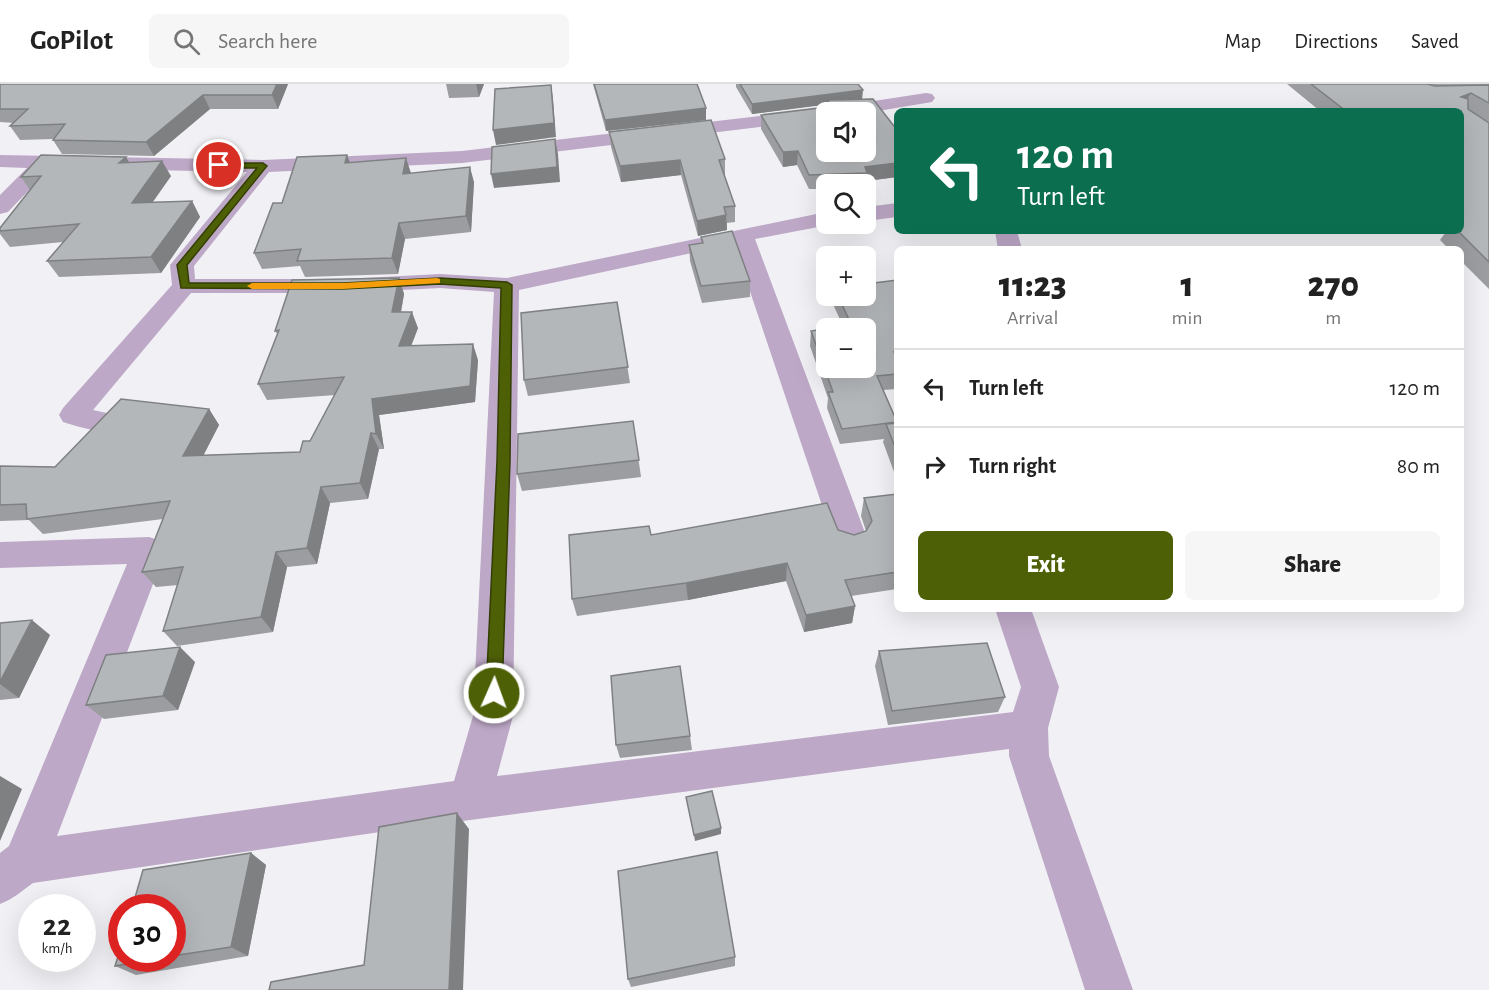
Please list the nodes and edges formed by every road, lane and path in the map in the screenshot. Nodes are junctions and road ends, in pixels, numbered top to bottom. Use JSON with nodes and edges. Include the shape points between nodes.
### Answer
{"nodes":[{"id":1,"x":928,"y":98,"type":"edge"},
{"id":2,"x":876,"y":106,"type":"edge"},
{"id":3,"x":816,"y":114,"type":"edge"},
{"id":4,"x":0,"y":161,"type":"edge"},
{"id":5,"x":43,"y":163,"type":"junction"},
{"id":6,"x":263,"y":166,"type":"junction"},
{"id":7,"x":0,"y":207,"type":"edge"},
{"id":8,"x":894,"y":210,"type":"edge"},
{"id":9,"x":876,"y":213,"type":"edge"},
{"id":10,"x":816,"y":221,"type":"edge"},
{"id":11,"x":742,"y":235,"type":"junction"},
{"id":12,"x":507,"y":285,"type":"junction"},
{"id":13,"x":184,"y":286,"type":"junction"},
{"id":14,"x":105,"y":422,"type":"edge"},
{"id":15,"x":850,"y":538,"type":"edge"},
{"id":16,"x":0,"y":555,"type":"edge"},
{"id":17,"x":1014,"y":612,"type":"edge"},
{"id":18,"x":1028,"y":728,"type":"junction"},
{"id":19,"x":470,"y":799,"type":"junction"},
{"id":20,"x":12,"y":872,"type":"edge"},
{"id":21,"x":1109,"y":990,"type":"edge"}],
"edges":[{"from":1,"to":2,"type":"street"},
{"from":3,"to":6,"type":"street","via":[[462,157]]},
{"from":4,"to":5,"type":"street"},
{"from":5,"to":6,"type":"street"},
{"from":5,"to":7,"type":"street"},
{"from":6,"to":13,"type":"street","via":[[182,265]]},
{"from":8,"to":9,"type":"street"},
{"from":10,"to":11,"type":"street"},
{"from":11,"to":12,"type":"street"},
{"from":11,"to":15,"type":"street"},
{"from":12,"to":13,"type":"street","via":[[440,281],[343,286]]},
{"from":12,"to":19,"type":"street","via":[[493,716]]},
{"from":13,"to":14,"type":"street","via":[[73,415]]},
{"from":16,"to":20,"type":"street","via":[[149,550]]},
{"from":17,"to":18,"type":"street","via":[[1040,687]]},
{"from":18,"to":19,"type":"street"},
{"from":18,"to":21,"type":"street","via":[[1029,756]]},
{"from":19,"to":20,"type":"street"}]}
